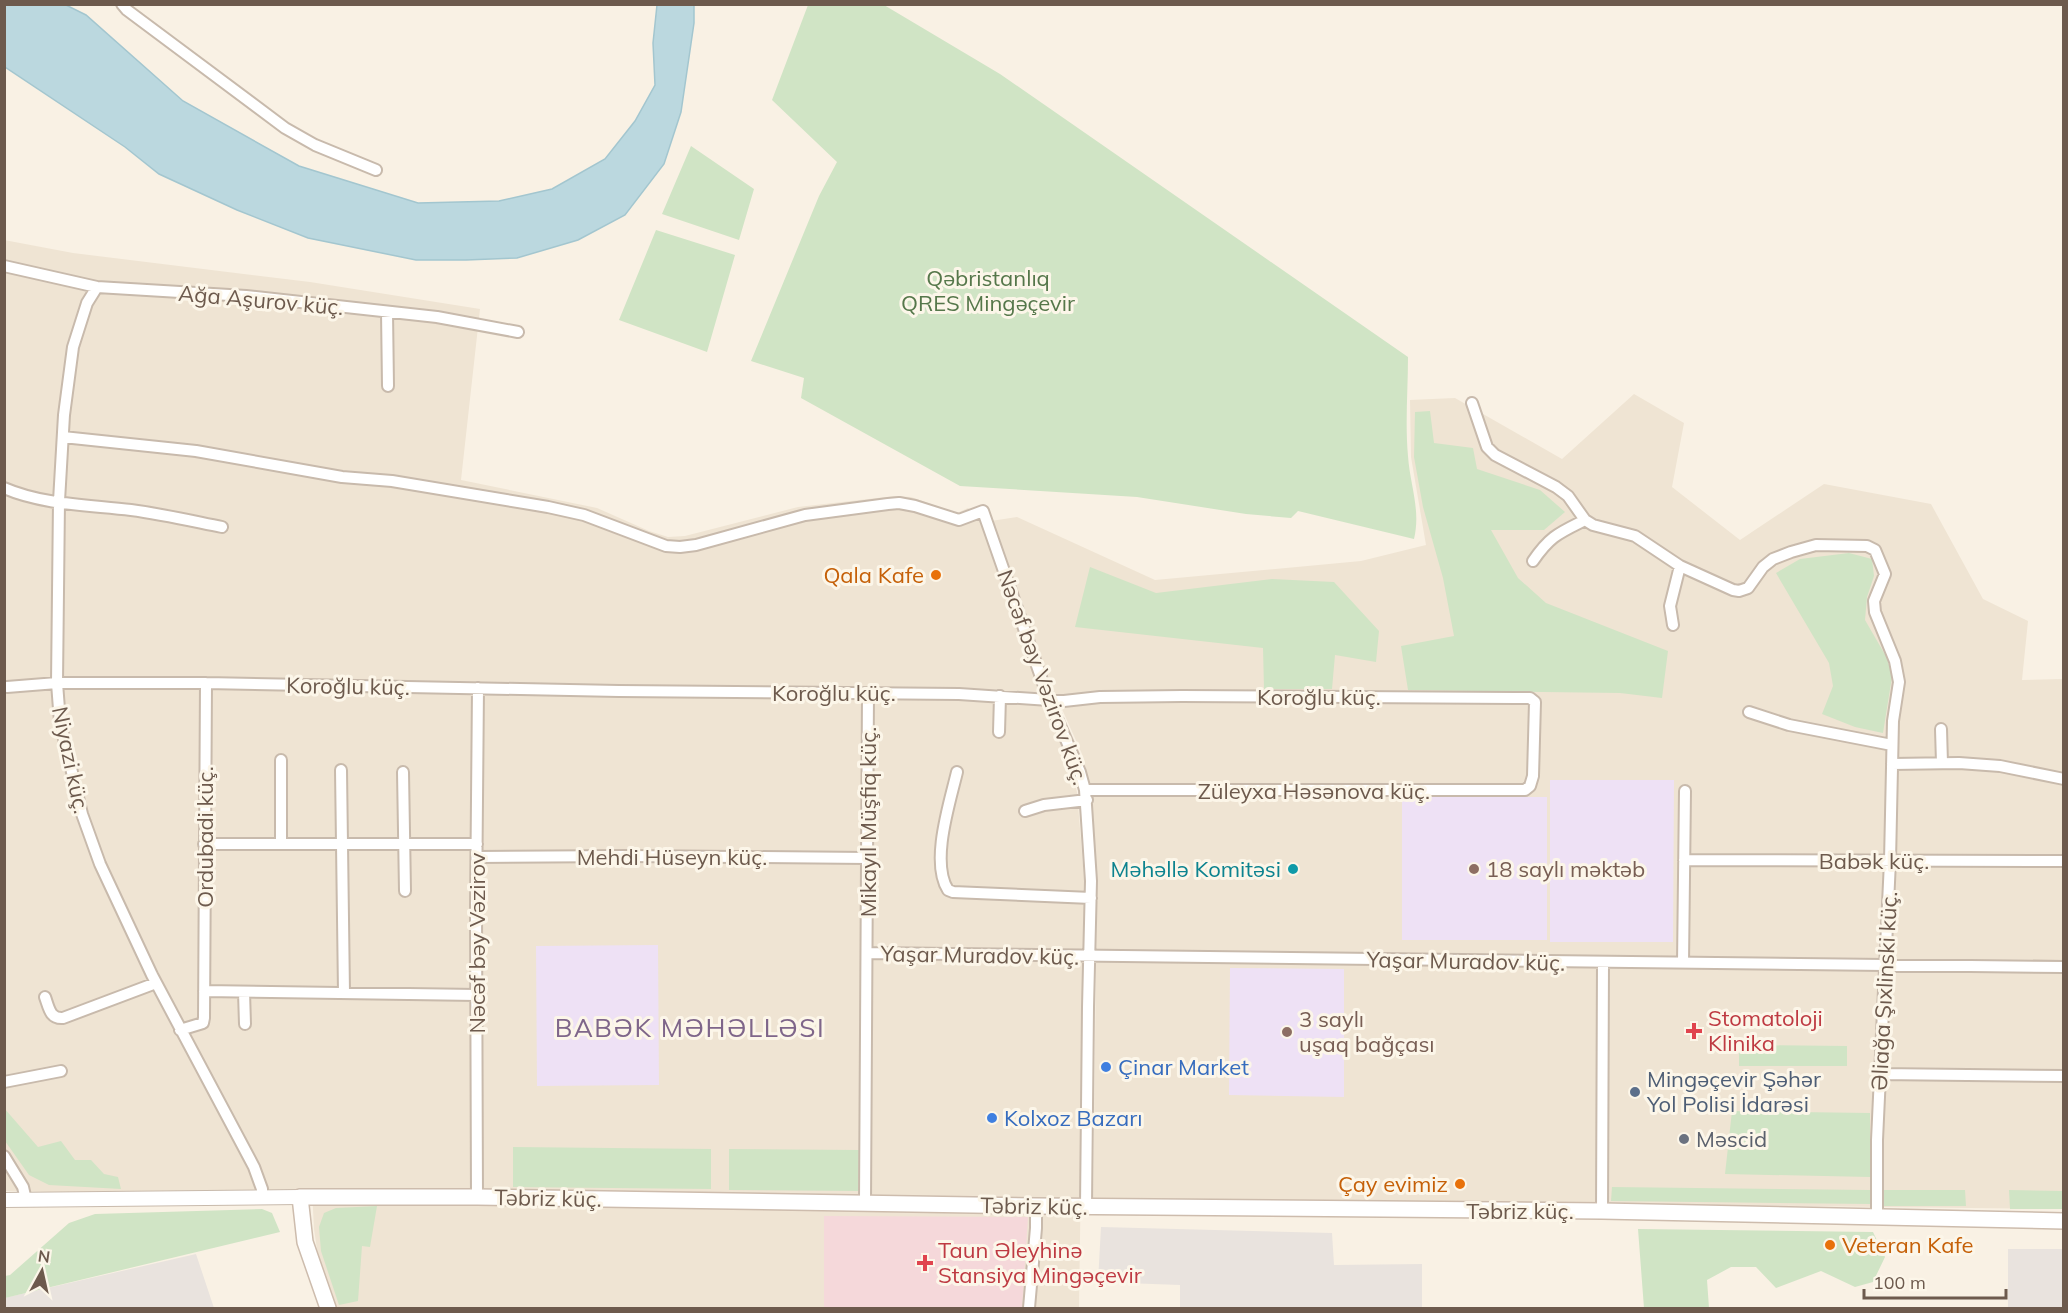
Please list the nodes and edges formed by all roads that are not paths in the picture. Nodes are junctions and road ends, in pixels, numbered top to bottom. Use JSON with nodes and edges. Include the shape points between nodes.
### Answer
{"nodes":[{"id":1,"x":122,"y":4,"type":"edge"},
{"id":2,"x":376,"y":170,"type":"dead end"},
{"id":3,"x":4,"y":266,"type":"edge"},
{"id":4,"x":97,"y":287,"type":"junction"},
{"id":5,"x":387,"y":312,"type":"junction"},
{"id":6,"x":518,"y":332,"type":"dead end"},
{"id":7,"x":388,"y":386,"type":"dead end"},
{"id":8,"x":1472,"y":403,"type":"dead end"},
{"id":9,"x":63,"y":437,"type":"junction"},
{"id":10,"x":4,"y":488,"type":"edge"},
{"id":11,"x":59,"y":501,"type":"junction"},
{"id":12,"x":1585,"y":520,"type":"junction"},
{"id":13,"x":222,"y":527,"type":"dead end"},
{"id":14,"x":1533,"y":561,"type":"dead end"},
{"id":15,"x":1680,"y":566,"type":"junction"},
{"id":16,"x":1673,"y":625,"type":"dead end"},
{"id":17,"x":57,"y":683,"type":"junction"},
{"id":18,"x":206,"y":683,"type":"junction"},
{"id":19,"x":7,"y":687,"type":"dead end"},
{"id":20,"x":478,"y":688,"type":"junction"},
{"id":21,"x":868,"y":693,"type":"junction"},
{"id":22,"x":1000,"y":696,"type":"junction"},
{"id":23,"x":1049,"y":700,"type":"junction"},
{"id":24,"x":1749,"y":712,"type":"dead end"},
{"id":25,"x":1941,"y":729,"type":"dead end"},
{"id":26,"x":999,"y":732,"type":"dead end"},
{"id":27,"x":1892,"y":745,"type":"junction"},
{"id":28,"x":282,"y":760,"type":"dead end"},
{"id":29,"x":1942,"y":763,"type":"junction"},
{"id":30,"x":1892,"y":764,"type":"junction"},
{"id":31,"x":340,"y":770,"type":"dead end"},
{"id":32,"x":403,"y":772,"type":"dead end"},
{"id":33,"x":957,"y":772,"type":"dead end"},
{"id":34,"x":1533,"y":776,"type":"joint"},
{"id":35,"x":2064,"y":779,"type":"edge"},
{"id":36,"x":1685,"y":791,"type":"dead end"},
{"id":37,"x":1086,"y":795,"type":"junction"},
{"id":38,"x":1024,"y":811,"type":"dead end"},
{"id":39,"x":204,"y":844,"type":"junction"},
{"id":40,"x":281,"y":844,"type":"junction"},
{"id":41,"x":341,"y":844,"type":"junction"},
{"id":42,"x":404,"y":844,"type":"junction"},
{"id":43,"x":477,"y":844,"type":"junction"},
{"id":44,"x":477,"y":857,"type":"junction"},
{"id":45,"x":868,"y":858,"type":"junction"},
{"id":46,"x":1684,"y":860,"type":"junction"},
{"id":47,"x":1890,"y":861,"type":"junction"},
{"id":48,"x":2064,"y":861,"type":"edge"},
{"id":49,"x":405,"y":891,"type":"dead end"},
{"id":50,"x":1091,"y":898,"type":"junction"},
{"id":51,"x":868,"y":953,"type":"junction"},
{"id":52,"x":1089,"y":956,"type":"junction"},
{"id":53,"x":1603,"y":962,"type":"junction"},
{"id":54,"x":1683,"y":963,"type":"junction"},
{"id":55,"x":1884,"y":965,"type":"junction"},
{"id":56,"x":2064,"y":967,"type":"edge"},
{"id":57,"x":156,"y":983,"type":"junction"},
{"id":58,"x":204,"y":991,"type":"junction"},
{"id":59,"x":244,"y":992,"type":"junction"},
{"id":60,"x":344,"y":993,"type":"junction"},
{"id":61,"x":477,"y":995,"type":"junction"},
{"id":62,"x":45,"y":997,"type":"dead end"},
{"id":63,"x":244,"y":1024,"type":"dead end"},
{"id":64,"x":180,"y":1030,"type":"junction"},
{"id":65,"x":62,"y":1071,"type":"dead end"},
{"id":66,"x":1879,"y":1074,"type":"junction"},
{"id":67,"x":2064,"y":1076,"type":"edge"},
{"id":68,"x":4,"y":1082,"type":"edge"},
{"id":69,"x":4,"y":1156,"type":"edge"},
{"id":70,"x":300,"y":1197,"type":"junction"},
{"id":71,"x":477,"y":1197,"type":"junction"},
{"id":72,"x":262,"y":1198,"type":"junction"},
{"id":73,"x":4,"y":1200,"type":"edge"},
{"id":74,"x":26,"y":1200,"type":"junction"},
{"id":75,"x":865,"y":1203,"type":"junction"},
{"id":76,"x":1036,"y":1206,"type":"junction"},
{"id":77,"x":1086,"y":1206,"type":"junction"},
{"id":78,"x":1602,"y":1211,"type":"junction"},
{"id":79,"x":1877,"y":1218,"type":"junction"},
{"id":80,"x":2064,"y":1221,"type":"edge"},
{"id":81,"x":328,"y":1308,"type":"edge"},
{"id":82,"x":1029,"y":1308,"type":"edge"}],
"edges":[{"from":1,"to":2,"type":"street","via":[[285,128]]},
{"from":3,"to":4,"type":"street","name":"Ağa Aşurov küç."},
{"from":4,"to":5,"type":"street","name":"Ağa Aşurov küç.","via":[[246,296]]},
{"from":4,"to":9,"type":"street","name":"Niyazi küç.","via":[[87,303],[73,347]]},
{"from":5,"to":6,"type":"street","name":"Ağa Aşurov küç."},
{"from":5,"to":7,"type":"street"},
{"from":8,"to":12,"type":"street","via":[[1487,447],[1556,487],[1568,496]]},
{"from":9,"to":11,"type":"street","name":"Niyazi küç."},
{"from":9,"to":23,"type":"street","name":"Nəcəf bəy Vəzirov küç.","via":[[196,451],[548,507],[584,515],[649,541],[680,547],[805,515],[888,504],[915,506],[959,520],[983,511]]},
{"from":10,"to":11,"type":"street"},
{"from":11,"to":13,"type":"street"},
{"from":11,"to":17,"type":"street","name":"Niyazi küç."},
{"from":12,"to":14,"type":"street","via":[[1555,535]]},
{"from":12,"to":15,"type":"street","via":[[1635,536]]},
{"from":15,"to":16,"type":"street","via":[[1670,606]]},
{"from":15,"to":27,"type":"street","name":"Əliağa Şıxlinski küç.","via":[[1739,591],[1748,588],[1773,559],[1791,552],[1816,545],[1867,546],[1875,550],[1886,574],[1874,601],[1875,612],[1899,682]]},
{"from":17,"to":18,"type":"street","name":"Koroğlu küç."},
{"from":17,"to":19,"type":"street","name":"Koroğlu küç."},
{"from":17,"to":57,"type":"street","name":"Niyazi küç.","via":[[60,722],[82,814],[100,864]]},
{"from":18,"to":20,"type":"street","name":"Koroğlu küç."},
{"from":18,"to":39,"type":"street","name":"Ordubadi küç."},
{"from":20,"to":21,"type":"street","name":"Koroğlu küç."},
{"from":20,"to":43,"type":"street","name":"Nəcəf bəy Vəzirov"},
{"from":21,"to":22,"type":"street","name":"Koroğlu küç."},
{"from":21,"to":45,"type":"street","name":"Mikayıl Müşfiq küç."},
{"from":22,"to":23,"type":"street","name":"Koroğlu küç."},
{"from":22,"to":26,"type":"street"},
{"from":23,"to":34,"type":"street","name":"Koroğlu küç.","via":[[1182,696],[1530,698],[1535,702]]},
{"from":23,"to":37,"type":"street","name":"Nəcəf bəy Vəzirov küç."},
{"from":24,"to":27,"type":"street","via":[[1789,725]]},
{"from":25,"to":29,"type":"street"},
{"from":27,"to":30,"type":"street","name":"Əliağa Şıxlinski küç."},
{"from":28,"to":40,"type":"street"},
{"from":29,"to":30,"type":"street"},
{"from":29,"to":35,"type":"street","via":[[2000,766]]},
{"from":30,"to":47,"type":"street","name":"Əliağa Şıxlinski küç."},
{"from":31,"to":41,"type":"street"},
{"from":32,"to":42,"type":"street"},
{"from":33,"to":50,"type":"street","via":[[942,848],[942,872],[948,890]]},
{"from":34,"to":37,"type":"street","name":"Züleyxa Həsənova küç.","via":[[1525,790]]},
{"from":36,"to":46,"type":"street"},
{"from":37,"to":38,"type":"street"},
{"from":37,"to":50,"type":"street","name":"Nəcəf bəy Vəzirov küç."},
{"from":39,"to":40,"type":"street"},
{"from":39,"to":58,"type":"street","name":"Ordubadi küç."},
{"from":40,"to":41,"type":"street"},
{"from":41,"to":42,"type":"street"},
{"from":41,"to":60,"type":"street"},
{"from":42,"to":43,"type":"street"},
{"from":42,"to":49,"type":"street"},
{"from":43,"to":44,"type":"street","name":"Nəcəf bəy Vəzirov"},
{"from":44,"to":45,"type":"street","name":"Mehdi Hüseyn küç."},
{"from":44,"to":61,"type":"street","name":"Nəcəf bəy Vəzirov"},
{"from":45,"to":51,"type":"street","name":"Mikayıl Müşfiq küç."},
{"from":46,"to":47,"type":"street","name":"Babək küç."},
{"from":46,"to":54,"type":"street"},
{"from":47,"to":48,"type":"street","name":"Babək küç."},
{"from":47,"to":55,"type":"street","name":"Əliağa Şıxlinski küç."},
{"from":50,"to":52,"type":"street","name":"Nəcəf bəy Vəzirov küç."},
{"from":51,"to":52,"type":"street","name":"Yaşar Muradov küç."},
{"from":51,"to":75,"type":"street","name":"Mikayıl Müşfiq küç."},
{"from":52,"to":53,"type":"street","name":"Yaşar Muradov küç."},
{"from":52,"to":77,"type":"street","name":"Nəcəf bəy Vəzirov küç."},
{"from":53,"to":54,"type":"street","name":"Yaşar Muradov küç."},
{"from":53,"to":78,"type":"street"},
{"from":54,"to":55,"type":"street","name":"Yaşar Muradov küç."},
{"from":55,"to":56,"type":"street","name":"Yaşar Muradov küç."},
{"from":55,"to":66,"type":"street","name":"Əliağa Şıxlinski küç."},
{"from":57,"to":62,"type":"street","via":[[56,1019]]},
{"from":57,"to":64,"type":"street","name":"Niyazi küç."},
{"from":58,"to":59,"type":"street"},
{"from":58,"to":64,"type":"street","name":"Ordubadi küç.","via":[[203,1023]]},
{"from":59,"to":60,"type":"street"},
{"from":59,"to":63,"type":"street"},
{"from":60,"to":61,"type":"street"},
{"from":61,"to":71,"type":"street","name":"Nəcəf bəy Vəzirov"},
{"from":64,"to":72,"type":"street","name":"Niyazi küç.","via":[[254,1167]]},
{"from":65,"to":68,"type":"street"},
{"from":66,"to":67,"type":"street"},
{"from":66,"to":79,"type":"street","name":"Əliağa Şıxlinski küç."},
{"from":69,"to":74,"type":"street","via":[[23,1187]]},
{"from":70,"to":71,"type":"main road","name":"Təbriz küç."},
{"from":70,"to":72,"type":"street","name":"Təbriz küç."},
{"from":70,"to":81,"type":"main road","via":[[305,1242]]},
{"from":71,"to":75,"type":"main road","name":"Təbriz küç."},
{"from":72,"to":74,"type":"street","name":"Təbriz küç."},
{"from":73,"to":74,"type":"street","name":"Təbriz küç."},
{"from":75,"to":76,"type":"main road","name":"Təbriz küç."},
{"from":76,"to":77,"type":"main road","name":"Təbriz küç."},
{"from":76,"to":82,"type":"street"},
{"from":77,"to":78,"type":"main road","name":"Təbriz küç."},
{"from":78,"to":79,"type":"main road","name":"Təbriz küç."},
{"from":79,"to":80,"type":"main road","name":"Təbriz küç."}]}
